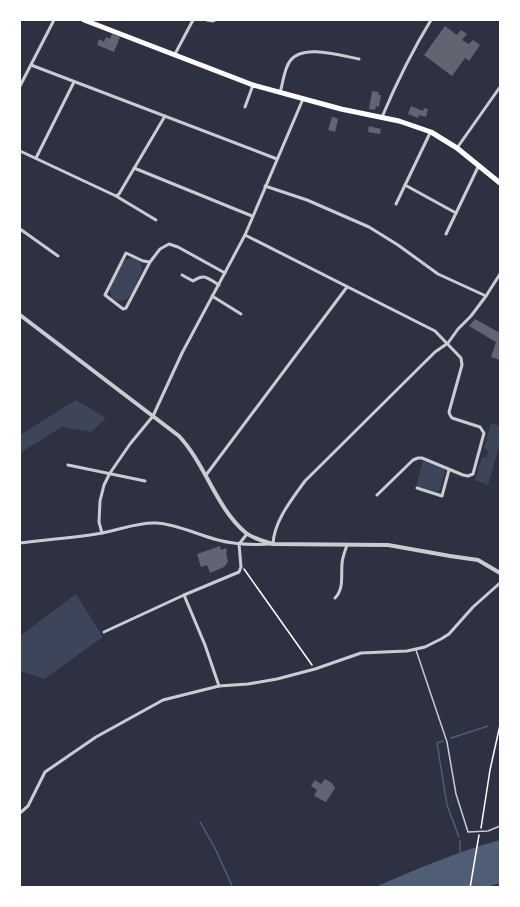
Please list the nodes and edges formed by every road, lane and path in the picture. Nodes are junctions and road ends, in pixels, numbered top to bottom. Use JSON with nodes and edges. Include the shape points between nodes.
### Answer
{"nodes":[{"id":1,"x":54,"y":20,"type":"edge"},
{"id":2,"x":84,"y":20,"type":"edge"},
{"id":3,"x":193,"y":20,"type":"edge"},
{"id":4,"x":207,"y":20,"type":"edge"},
{"id":5,"x":215,"y":20,"type":"edge"},
{"id":6,"x":431,"y":20,"type":"edge"},
{"id":7,"x":174,"y":54,"type":"junction"},
{"id":8,"x":359,"y":60,"type":"dead end"},
{"id":9,"x":30,"y":65,"type":"junction"},
{"id":10,"x":74,"y":81,"type":"junction"},
{"id":11,"x":253,"y":85,"type":"junction"},
{"id":12,"x":20,"y":86,"type":"edge"},
{"id":13,"x":501,"y":87,"type":"edge"},
{"id":14,"x":280,"y":93,"type":"junction"},
{"id":15,"x":303,"y":99,"type":"junction"},
{"id":16,"x":245,"y":107,"type":"dead end"},
{"id":17,"x":165,"y":116,"type":"junction"},
{"id":18,"x":381,"y":117,"type":"junction"},
{"id":19,"x":431,"y":132,"type":"junction"},
{"id":20,"x":457,"y":148,"type":"junction"},
{"id":21,"x":20,"y":151,"type":"edge"},
{"id":22,"x":36,"y":158,"type":"junction"},
{"id":23,"x":277,"y":159,"type":"junction"},
{"id":24,"x":479,"y":165,"type":"junction"},
{"id":25,"x":134,"y":168,"type":"junction"},
{"id":26,"x":501,"y":183,"type":"edge"},
{"id":27,"x":405,"y":185,"type":"junction"},
{"id":28,"x":265,"y":186,"type":"junction"},
{"id":29,"x":116,"y":196,"type":"junction"},
{"id":30,"x":396,"y":204,"type":"dead end"},
{"id":31,"x":456,"y":213,"type":"junction"},
{"id":32,"x":253,"y":216,"type":"junction"},
{"id":33,"x":156,"y":220,"type":"dead end"},
{"id":34,"x":20,"y":229,"type":"edge"},
{"id":35,"x":446,"y":234,"type":"dead end"},
{"id":36,"x":245,"y":235,"type":"junction"},
{"id":37,"x":58,"y":256,"type":"dead end"},
{"id":38,"x":150,"y":262,"type":"junction"},
{"id":39,"x":225,"y":273,"type":"junction"},
{"id":40,"x":501,"y":274,"type":"edge"},
{"id":41,"x":182,"y":275,"type":"dead end"},
{"id":42,"x":219,"y":285,"type":"junction"},
{"id":43,"x":347,"y":287,"type":"junction"},
{"id":44,"x":212,"y":296,"type":"junction"},
{"id":45,"x":486,"y":296,"type":"junction"},
{"id":46,"x":241,"y":314,"type":"dead end"},
{"id":47,"x":20,"y":315,"type":"edge"},
{"id":48,"x":448,"y":343,"type":"junction"},
{"id":49,"x":153,"y":416,"type":"junction"},
{"id":50,"x":68,"y":465,"type":"dead end"},
{"id":51,"x":449,"y":470,"type":"junction"},
{"id":52,"x":110,"y":473,"type":"junction"},
{"id":53,"x":206,"y":475,"type":"junction"},
{"id":54,"x":146,"y":481,"type":"dead end"},
{"id":55,"x":417,"y":488,"type":"dead end"},
{"id":56,"x":377,"y":495,"type":"dead end"},
{"id":57,"x":102,"y":533,"type":"junction"},
{"id":58,"x":247,"y":534,"type":"junction"},
{"id":59,"x":20,"y":543,"type":"edge"},
{"id":60,"x":239,"y":544,"type":"junction"},
{"id":61,"x":273,"y":544,"type":"junction"},
{"id":62,"x":347,"y":545,"type":"junction"},
{"id":63,"x":241,"y":567,"type":"junction"},
{"id":64,"x":501,"y":573,"type":"edge"},
{"id":65,"x":501,"y":583,"type":"edge"},
{"id":66,"x":184,"y":595,"type":"junction"},
{"id":67,"x":335,"y":598,"type":"dead end"},
{"id":68,"x":104,"y":632,"type":"dead end"},
{"id":69,"x":416,"y":649,"type":"junction"},
{"id":70,"x":315,"y":669,"type":"junction"},
{"id":71,"x":219,"y":686,"type":"junction"},
{"id":72,"x":501,"y":725,"type":"edge"},
{"id":73,"x":20,"y":813,"type":"edge"},
{"id":74,"x":501,"y":826,"type":"edge"},
{"id":75,"x":470,"y":888,"type":"edge"}],
"edges":[{"from":1,"to":9,"type":"street"},
{"from":2,"to":7,"type":"highway"},
{"from":3,"to":7,"type":"street"},
{"from":4,"to":5,"type":"street"},
{"from":6,"to":18,"type":"street"},
{"from":7,"to":11,"type":"highway"},
{"from":8,"to":14,"type":"street","via":[[321,52],[294,56],[288,63]]},
{"from":9,"to":10,"type":"street"},
{"from":9,"to":12,"type":"street"},
{"from":10,"to":17,"type":"street"},
{"from":10,"to":22,"type":"street"},
{"from":11,"to":14,"type":"highway"},
{"from":11,"to":16,"type":"street"},
{"from":13,"to":20,"type":"street"},
{"from":14,"to":15,"type":"highway"},
{"from":15,"to":18,"type":"highway"},
{"from":15,"to":23,"type":"street"},
{"from":17,"to":23,"type":"street"},
{"from":17,"to":25,"type":"street"},
{"from":18,"to":19,"type":"highway"},
{"from":19,"to":20,"type":"highway"},
{"from":19,"to":27,"type":"street"},
{"from":20,"to":24,"type":"highway"},
{"from":21,"to":22,"type":"street"},
{"from":22,"to":29,"type":"street"},
{"from":23,"to":28,"type":"street"},
{"from":24,"to":26,"type":"highway"},
{"from":24,"to":31,"type":"street"},
{"from":25,"to":29,"type":"street"},
{"from":25,"to":32,"type":"street"},
{"from":27,"to":30,"type":"street"},
{"from":27,"to":31,"type":"street"},
{"from":28,"to":32,"type":"street"},
{"from":28,"to":45,"type":"street","via":[[369,228],[438,274]]},
{"from":29,"to":33,"type":"street"},
{"from":31,"to":35,"type":"street"},
{"from":32,"to":36,"type":"street"},
{"from":34,"to":37,"type":"street"},
{"from":36,"to":39,"type":"street"},
{"from":36,"to":43,"type":"street"},
{"from":38,"to":38,"type":"street","via":[[126,308],[105,295],[126,253]]},
{"from":38,"to":39,"type":"street","via":[[169,244]]},
{"from":39,"to":42,"type":"street"},
{"from":40,"to":45,"type":"street"},
{"from":41,"to":42,"type":"street","via":[[193,281],[204,276]]},
{"from":42,"to":44,"type":"street"},
{"from":43,"to":48,"type":"street","via":[[435,332]]},
{"from":43,"to":53,"type":"street"},
{"from":44,"to":46,"type":"street"},
{"from":44,"to":49,"type":"street"},
{"from":45,"to":48,"type":"street"},
{"from":47,"to":49,"type":"street"},
{"from":48,"to":51,"type":"street","via":[[462,362],[450,416],[480,427],[484,433],[473,474]]},
{"from":48,"to":61,"type":"street","via":[[305,481],[277,526]]},
{"from":49,"to":52,"type":"street"},
{"from":49,"to":53,"type":"street","via":[[187,444]]},
{"from":50,"to":52,"type":"street"},
{"from":51,"to":55,"type":"street","via":[[442,496]]},
{"from":51,"to":56,"type":"street","via":[[422,458],[415,459]]},
{"from":52,"to":54,"type":"street"},
{"from":52,"to":57,"type":"street","via":[[100,501]]},
{"from":53,"to":58,"type":"street","via":[[225,509]]},
{"from":57,"to":59,"type":"street"},
{"from":57,"to":60,"type":"street","via":[[157,523]]},
{"from":58,"to":60,"type":"street"},
{"from":58,"to":61,"type":"street"},
{"from":60,"to":61,"type":"street"},
{"from":60,"to":63,"type":"street"},
{"from":61,"to":62,"type":"street"},
{"from":62,"to":64,"type":"street","via":[[388,545],[472,558]]},
{"from":62,"to":67,"type":"street","via":[[340,594]]},
{"from":63,"to":66,"type":"street","via":[[239,572]]},
{"from":63,"to":70,"type":"path"},
{"from":65,"to":69,"type":"street","via":[[449,634]]},
{"from":66,"to":68,"type":"street"},
{"from":66,"to":71,"type":"street"},
{"from":69,"to":70,"type":"street","via":[[361,653]]},
{"from":69,"to":74,"type":"lane","via":[[447,742],[456,794],[468,832]]},
{"from":70,"to":71,"type":"street","via":[[277,680]]},
{"from":71,"to":73,"type":"street","via":[[163,700],[96,737],[45,772],[28,806]]},
{"from":72,"to":75,"type":"path"}]}
